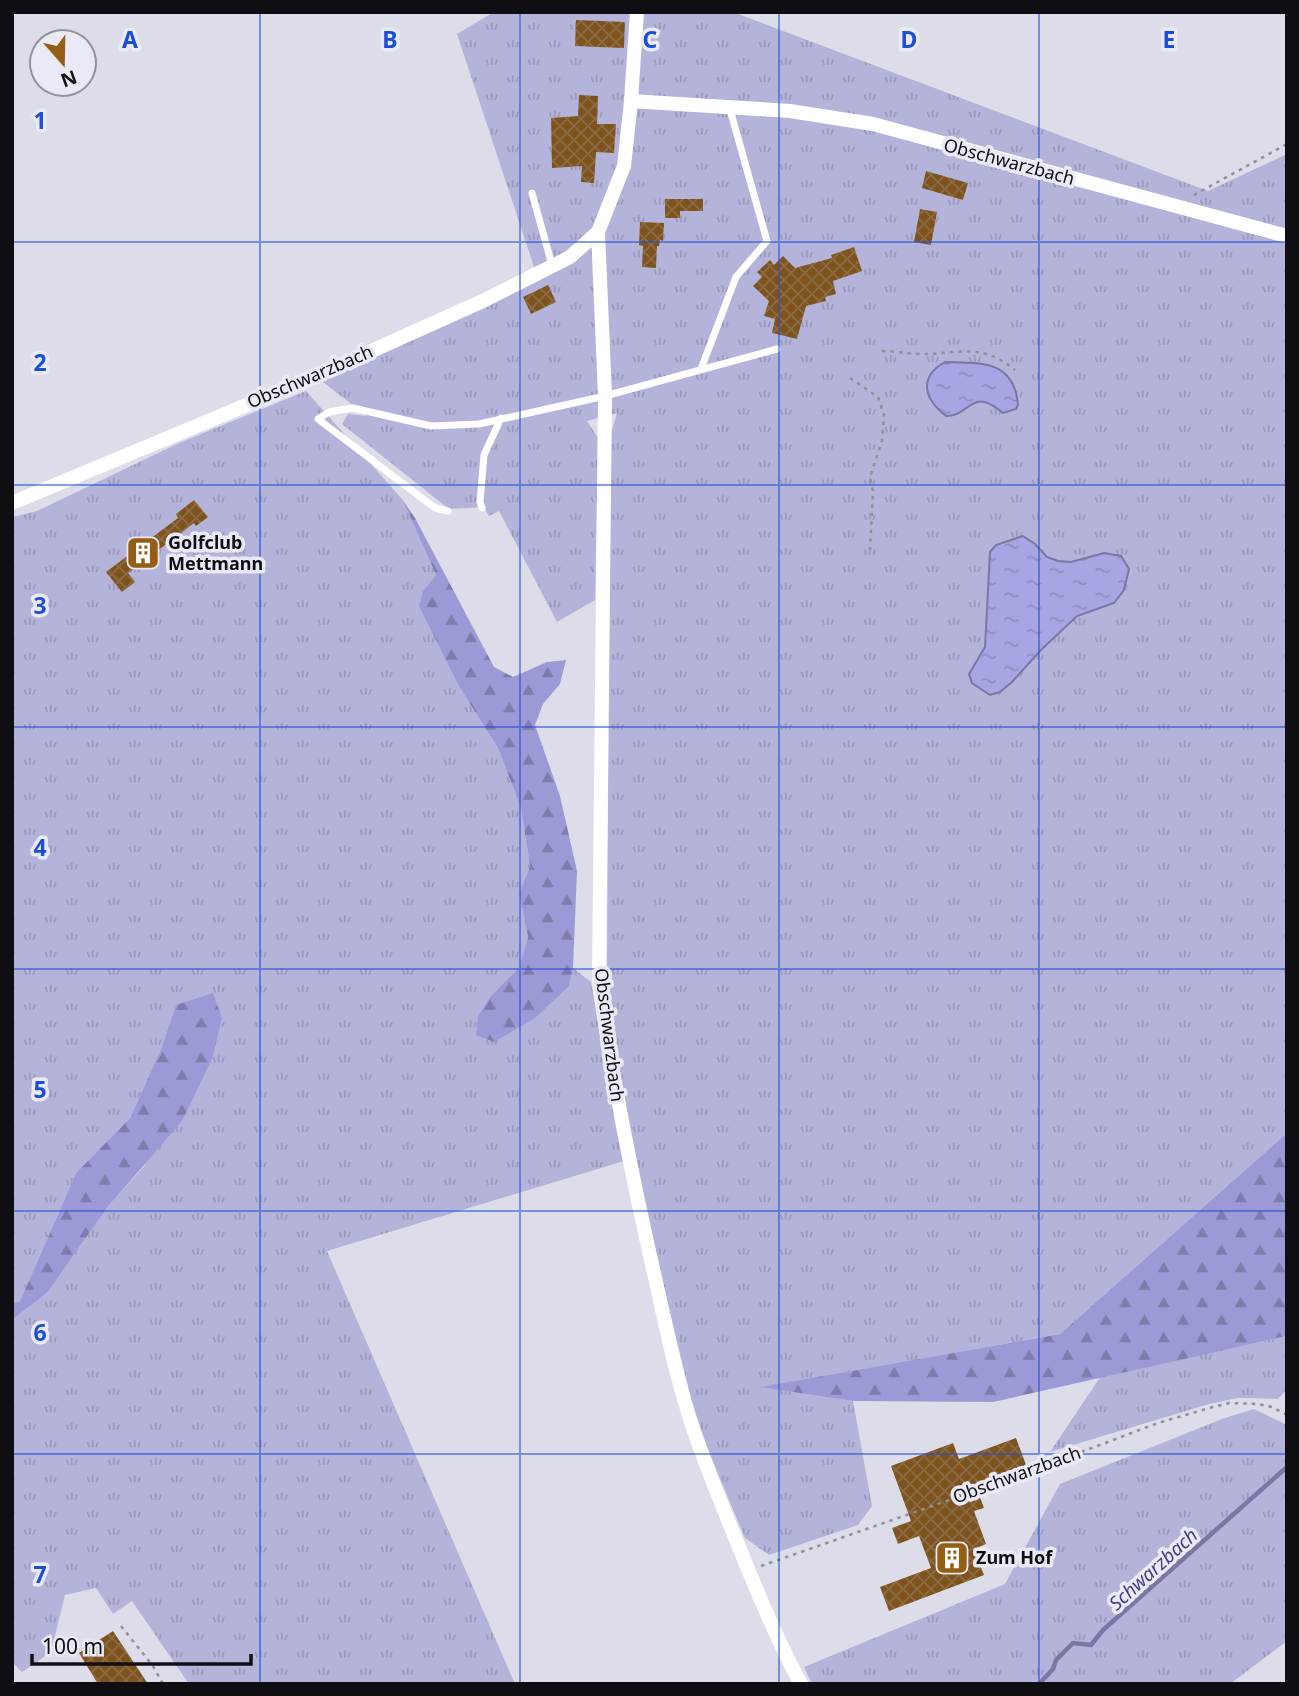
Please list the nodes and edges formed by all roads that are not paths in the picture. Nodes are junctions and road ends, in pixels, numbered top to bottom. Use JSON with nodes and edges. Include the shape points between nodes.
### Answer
{"nodes":[{"id":1,"x":637,"y":12,"type":"edge"},
{"id":2,"x":631,"y":102,"type":"junction"},
{"id":3,"x":729,"y":106,"type":"junction"},
{"id":4,"x":532,"y":193,"type":"dead end"},
{"id":5,"x":598,"y":232,"type":"junction"},
{"id":6,"x":1287,"y":236,"type":"edge"},
{"id":7,"x":552,"y":266,"type":"junction"},
{"id":8,"x":777,"y":349,"type":"dead end"},
{"id":9,"x":701,"y":369,"type":"junction"},
{"id":10,"x":605,"y":396,"type":"junction"},
{"id":11,"x":502,"y":418,"type":"junction"},
{"id":12,"x":12,"y":503,"type":"edge"},
{"id":13,"x":482,"y":508,"type":"dead end"},
{"id":14,"x":448,"y":512,"type":"dead end"},
{"id":15,"x":801,"y":1684,"type":"edge"}],
"edges":[{"from":1,"to":2,"type":"street","name":"Obschwarzbach"},
{"from":2,"to":3,"type":"street","name":"Obschwarzbach"},
{"from":2,"to":5,"type":"street","name":"Obschwarzbach","via":[[624,166]]},
{"from":3,"to":6,"type":"street","name":"Obschwarzbach","via":[[873,124]]},
{"from":3,"to":9,"type":"lane","via":[[767,241],[736,278]]},
{"from":4,"to":7,"type":"lane"},
{"from":5,"to":7,"type":"street","name":"Obschwarzbach"},
{"from":5,"to":10,"type":"street","name":"Obschwarzbach"},
{"from":7,"to":12,"type":"street","name":"Obschwarzbach","via":[[316,376]]},
{"from":8,"to":9,"type":"lane"},
{"from":9,"to":10,"type":"lane"},
{"from":10,"to":11,"type":"lane"},
{"from":10,"to":15,"type":"street","name":"Obschwarzbach","via":[[600,994],[609,1062],[693,1429],[780,1648]]},
{"from":11,"to":13,"type":"lane","via":[[484,455]]},
{"from":11,"to":14,"type":"lane","via":[[431,426],[352,408],[318,419],[435,508]]}]}
